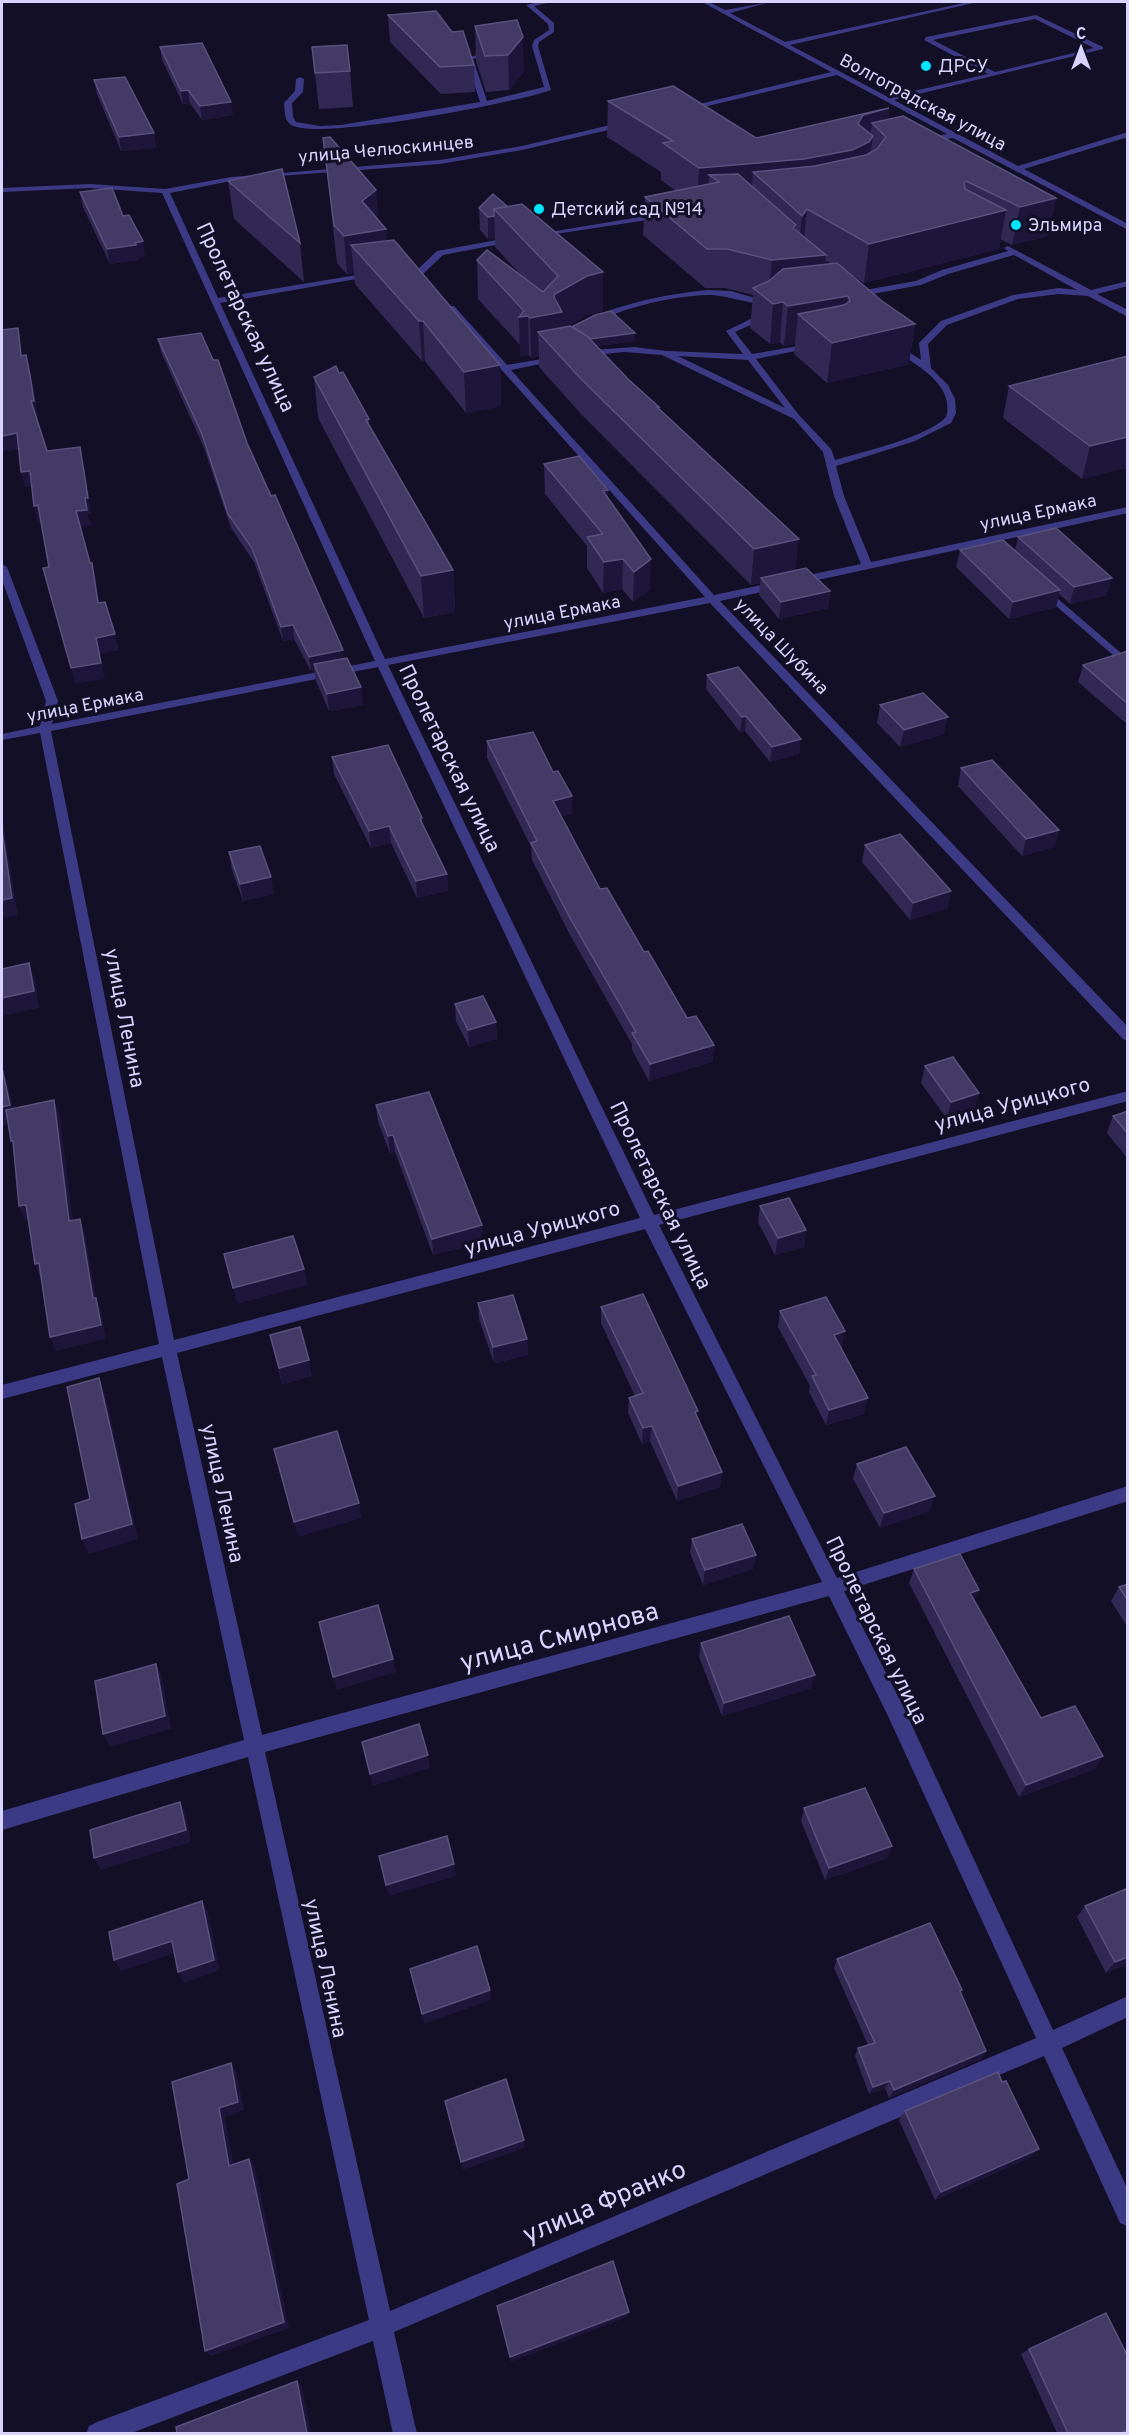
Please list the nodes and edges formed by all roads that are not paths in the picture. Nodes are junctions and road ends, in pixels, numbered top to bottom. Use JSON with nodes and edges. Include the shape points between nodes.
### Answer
{"nodes":[{"id":1,"x":549,"y":2,"type":"edge"},
{"id":2,"x":705,"y":2,"type":"edge"},
{"id":3,"x":767,"y":2,"type":"edge"},
{"id":4,"x":975,"y":2,"type":"edge"},
{"id":5,"x":724,"y":12,"type":"junction"},
{"id":6,"x":784,"y":44,"type":"junction"},
{"id":7,"x":501,"y":51,"type":"edge"},
{"id":8,"x":837,"y":73,"type":"junction"},
{"id":9,"x":994,"y":74,"type":"junction"},
{"id":10,"x":300,"y":78,"type":"dead end"},
{"id":11,"x":889,"y":99,"type":"junction"},
{"id":12,"x":484,"y":103,"type":"junction"},
{"id":13,"x":680,"y":111,"type":"edge"},
{"id":14,"x":634,"y":122,"type":"edge"},
{"id":15,"x":1128,"y":134,"type":"edge"},
{"id":16,"x":955,"y":135,"type":"junction"},
{"id":17,"x":912,"y":144,"type":"edge"},
{"id":18,"x":1017,"y":169,"type":"junction"},
{"id":19,"x":2,"y":190,"type":"edge"},
{"id":20,"x":165,"y":190,"type":"junction"},
{"id":21,"x":677,"y":213,"type":"edge"},
{"id":22,"x":1128,"y":228,"type":"edge"},
{"id":23,"x":531,"y":236,"type":"edge"},
{"id":24,"x":520,"y":238,"type":"edge"},
{"id":25,"x":994,"y":240,"type":"dead end"},
{"id":26,"x":1015,"y":252,"type":"junction"},
{"id":27,"x":1128,"y":283,"type":"edge"},
{"id":28,"x":1089,"y":293,"type":"junction"},
{"id":29,"x":838,"y":297,"type":"edge"},
{"id":30,"x":443,"y":299,"type":"edge"},
{"id":31,"x":215,"y":301,"type":"junction"},
{"id":32,"x":775,"y":304,"type":"junction"},
{"id":33,"x":786,"y":304,"type":"edge"},
{"id":34,"x":1128,"y":314,"type":"edge"},
{"id":35,"x":889,"y":342,"type":"edge"},
{"id":36,"x":819,"y":344,"type":"edge"},
{"id":37,"x":569,"y":352,"type":"junction"},
{"id":38,"x":664,"y":353,"type":"junction"},
{"id":39,"x":750,"y":357,"type":"junction"},
{"id":40,"x":582,"y":362,"type":"edge"},
{"id":41,"x":505,"y":368,"type":"junction"},
{"id":42,"x":927,"y":369,"type":"junction"},
{"id":43,"x":797,"y":417,"type":"junction"},
{"id":44,"x":831,"y":464,"type":"junction"},
{"id":45,"x":1128,"y":510,"type":"edge"},
{"id":46,"x":867,"y":566,"type":"junction"},
{"id":47,"x":2,"y":567,"type":"edge"},
{"id":48,"x":1032,"y":579,"type":"edge"},
{"id":49,"x":712,"y":599,"type":"junction"},
{"id":50,"x":382,"y":665,"type":"junction"},
{"id":51,"x":1128,"y":665,"type":"edge"},
{"id":52,"x":45,"y":729,"type":"junction"},
{"id":53,"x":2,"y":737,"type":"edge"},
{"id":54,"x":1128,"y":1036,"type":"edge"},
{"id":55,"x":1128,"y":1096,"type":"edge"},
{"id":56,"x":649,"y":1221,"type":"junction"},
{"id":57,"x":168,"y":1348,"type":"junction"},
{"id":58,"x":2,"y":1392,"type":"edge"},
{"id":59,"x":1128,"y":1493,"type":"edge"},
{"id":60,"x":833,"y":1587,"type":"junction"},
{"id":61,"x":254,"y":1746,"type":"junction"},
{"id":62,"x":2,"y":1821,"type":"edge"},
{"id":63,"x":1128,"y":2006,"type":"edge"},
{"id":64,"x":1047,"y":2044,"type":"junction"},
{"id":65,"x":1128,"y":2215,"type":"edge"},
{"id":66,"x":382,"y":2326,"type":"junction"},
{"id":67,"x":97,"y":2433,"type":"edge"},
{"id":68,"x":405,"y":2433,"type":"edge"}],
"edges":[{"from":1,"to":12,"type":"street","via":[[529,5],[551,23],[552,31],[532,43],[548,88]]},
{"from":2,"to":5,"type":"street","name":"Волгоградская улица"},
{"from":3,"to":5,"type":"street"},
{"from":4,"to":6,"type":"street"},
{"from":5,"to":6,"type":"street","name":"Волгоградская улица"},
{"from":6,"to":8,"type":"street","name":"Волгоградская улица"},
{"from":7,"to":12,"type":"street","via":[[469,58]]},
{"from":8,"to":11,"type":"street","name":"Волгоградская улица"},
{"from":8,"to":13,"type":"street"},
{"from":9,"to":9,"type":"street","via":[[1090,50],[1101,48],[1036,17],[926,39]]},
{"from":9,"to":11,"type":"street"},
{"from":10,"to":12,"type":"street","via":[[299,92],[288,103],[289,117],[294,124],[304,127],[372,123]]},
{"from":11,"to":16,"type":"street","name":"Волгоградская улица"},
{"from":14,"to":20,"type":"street","name":"улица Челюскинцев","via":[[440,162],[270,175]]},
{"from":15,"to":18,"type":"street"},
{"from":16,"to":17,"type":"street"},
{"from":16,"to":18,"type":"street","name":"Волгоградская улица"},
{"from":18,"to":22,"type":"street","name":"Волгоградская улица"},
{"from":19,"to":20,"type":"street","name":"улица Челюскинцев","via":[[90,186]]},
{"from":20,"to":31,"type":"street","name":"Пролетарская улица"},
{"from":21,"to":23,"type":"street"},
{"from":24,"to":31,"type":"street","via":[[440,253],[423,277],[391,273]]},
{"from":25,"to":26,"type":"street"},
{"from":26,"to":28,"type":"street"},
{"from":26,"to":29,"type":"street","via":[[918,283]]},
{"from":27,"to":28,"type":"street"},
{"from":28,"to":34,"type":"street"},
{"from":28,"to":42,"type":"street","via":[[1059,291],[1016,297],[944,323],[922,343]]},
{"from":30,"to":41,"type":"street","name":"улица Шубина"},
{"from":31,"to":50,"type":"street","name":"Пролетарская улица"},
{"from":32,"to":33,"type":"street"},
{"from":32,"to":37,"type":"street","via":[[724,293],[688,294],[572,327],[560,336]]},
{"from":32,"to":39,"type":"street","via":[[770,313],[730,330]]},
{"from":35,"to":42,"type":"street"},
{"from":36,"to":39,"type":"street"},
{"from":37,"to":38,"type":"street","via":[[645,349]]},
{"from":37,"to":40,"type":"street"},
{"from":37,"to":41,"type":"street"},
{"from":38,"to":39,"type":"street"},
{"from":38,"to":43,"type":"street"},
{"from":39,"to":43,"type":"street"},
{"from":41,"to":49,"type":"street","name":"улица Шубина"},
{"from":42,"to":44,"type":"street","via":[[950,395],[952,415],[947,423],[912,439]]},
{"from":43,"to":44,"type":"street","via":[[828,452]]},
{"from":44,"to":46,"type":"street","via":[[839,496]]},
{"from":45,"to":46,"type":"street","name":"улица Ермака","via":[[992,543]]},
{"from":46,"to":49,"type":"street","name":"улица Ермака"},
{"from":47,"to":52,"type":"street","name":"улица Ленина","via":[[52,701]]},
{"from":48,"to":51,"type":"street"},
{"from":49,"to":50,"type":"street","name":"улица Ермака"},
{"from":49,"to":54,"type":"street","name":"улица Шубина"},
{"from":50,"to":52,"type":"street","name":"улица Ермака"},
{"from":50,"to":56,"type":"street","name":"Пролетарская улица"},
{"from":52,"to":53,"type":"street","name":"улица Ермака"},
{"from":52,"to":57,"type":"street","name":"улица Ленина"},
{"from":55,"to":56,"type":"street","name":"улица Урицкого"},
{"from":56,"to":57,"type":"street","name":"улица Урицкого"},
{"from":56,"to":60,"type":"street","name":"Пролетарская улица"},
{"from":57,"to":58,"type":"street","name":"улица Урицкого"},
{"from":57,"to":61,"type":"street","name":"улица Ленина"},
{"from":59,"to":60,"type":"street","name":"улица Смирнова"},
{"from":60,"to":61,"type":"street","name":"улица Смирнова"},
{"from":60,"to":64,"type":"street","name":"Пролетарская улица","via":[[895,1710]]},
{"from":61,"to":62,"type":"street","name":"улица Смирнова"},
{"from":61,"to":66,"type":"street","name":"улица Ленина"},
{"from":63,"to":64,"type":"street","name":"улица Франко"},
{"from":64,"to":65,"type":"street","name":"Пролетарская улица"},
{"from":64,"to":66,"type":"street","name":"улица Франко"},
{"from":66,"to":67,"type":"street","name":"улица Франко"},
{"from":66,"to":68,"type":"street","name":"улица Ленина"}]}
